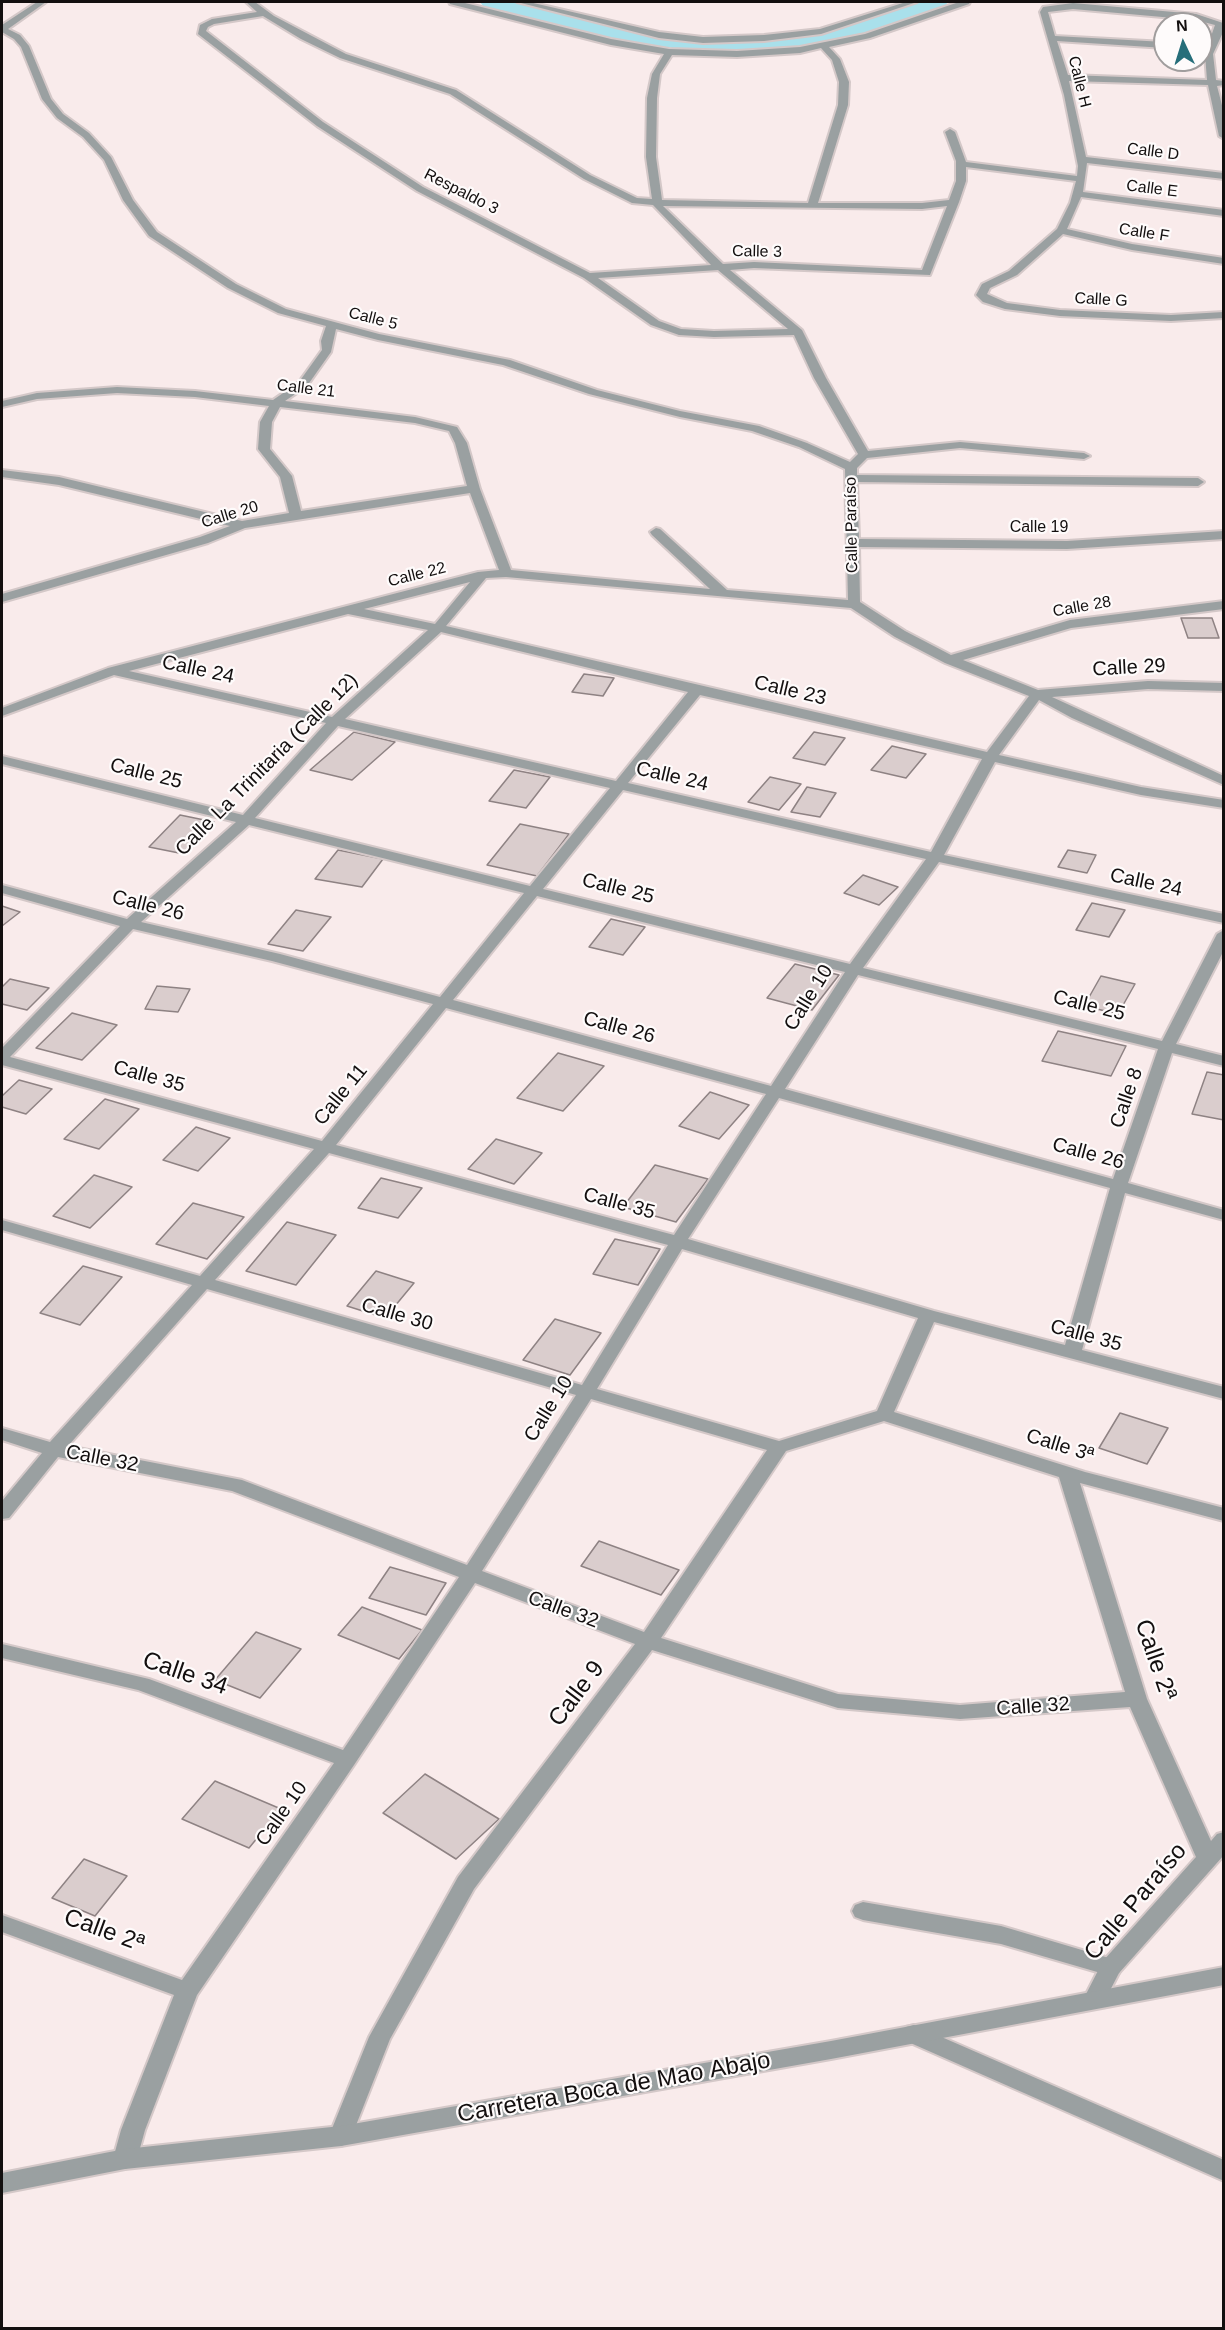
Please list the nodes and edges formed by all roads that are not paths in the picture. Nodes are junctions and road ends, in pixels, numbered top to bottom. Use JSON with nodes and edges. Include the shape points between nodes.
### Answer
{"nodes":[{"id":1,"x":42,"y":2,"type":"edge"},
{"id":2,"x":250,"y":2,"type":"edge"},
{"id":3,"x":453,"y":2,"type":"edge"},
{"id":4,"x":521,"y":2,"type":"edge"},
{"id":5,"x":913,"y":2,"type":"edge"},
{"id":6,"x":966,"y":2,"type":"edge"},
{"id":7,"x":264,"y":13,"type":"junction"},
{"id":8,"x":1153,"y":13,"type":"edge"},
{"id":9,"x":1213,"y":22,"type":"edge"},
{"id":10,"x":2,"y":29,"type":"edge"},
{"id":11,"x":1052,"y":38,"type":"junction"},
{"id":12,"x":1213,"y":38,"type":"edge"},
{"id":13,"x":1153,"y":44,"type":"edge"},
{"id":14,"x":823,"y":45,"type":"junction"},
{"id":15,"x":669,"y":52,"type":"junction"},
{"id":16,"x":1211,"y":72,"type":"edge"},
{"id":17,"x":1064,"y":78,"type":"junction"},
{"id":18,"x":1212,"y":82,"type":"junction"},
{"id":19,"x":1224,"y":83,"type":"edge"},
{"id":20,"x":950,"y":132,"type":"dead end"},
{"id":21,"x":1224,"y":136,"type":"edge"},
{"id":22,"x":1080,"y":159,"type":"junction"},
{"id":23,"x":961,"y":164,"type":"junction"},
{"id":24,"x":1224,"y":176,"type":"edge"},
{"id":25,"x":1081,"y":179,"type":"junction"},
{"id":26,"x":1078,"y":194,"type":"junction"},
{"id":27,"x":954,"y":202,"type":"junction"},
{"id":28,"x":658,"y":203,"type":"junction"},
{"id":29,"x":812,"y":205,"type":"junction"},
{"id":30,"x":1224,"y":213,"type":"edge"},
{"id":31,"x":1061,"y":231,"type":"junction"},
{"id":32,"x":1224,"y":261,"type":"edge"},
{"id":33,"x":720,"y":266,"type":"junction"},
{"id":34,"x":588,"y":276,"type":"junction"},
{"id":35,"x":981,"y":295,"type":"joint"},
{"id":36,"x":1224,"y":315,"type":"edge"},
{"id":37,"x":332,"y":324,"type":"junction"},
{"id":38,"x":798,"y":332,"type":"junction"},
{"id":39,"x":277,"y":402,"type":"junction"},
{"id":40,"x":2,"y":404,"type":"edge"},
{"id":41,"x":864,"y":455,"type":"junction"},
{"id":42,"x":1084,"y":456,"type":"dead end"},
{"id":43,"x":852,"y":472,"type":"junction"},
{"id":44,"x":2,"y":473,"type":"edge"},
{"id":45,"x":1198,"y":482,"type":"dead end"},
{"id":46,"x":474,"y":489,"type":"junction"},
{"id":47,"x":296,"y":515,"type":"junction"},
{"id":48,"x":242,"y":525,"type":"junction"},
{"id":49,"x":656,"y":532,"type":"dead end"},
{"id":50,"x":1224,"y":535,"type":"edge"},
{"id":51,"x":854,"y":543,"type":"junction"},
{"id":52,"x":506,"y":573,"type":"junction"},
{"id":53,"x":482,"y":575,"type":"junction"},
{"id":54,"x":723,"y":594,"type":"junction"},
{"id":55,"x":2,"y":598,"type":"edge"},
{"id":56,"x":854,"y":604,"type":"junction"},
{"id":57,"x":1224,"y":605,"type":"edge"},
{"id":58,"x":348,"y":610,"type":"junction"},
{"id":59,"x":438,"y":628,"type":"junction"},
{"id":60,"x":950,"y":660,"type":"junction"},
{"id":61,"x":113,"y":671,"type":"junction"},
{"id":62,"x":1224,"y":687,"type":"edge"},
{"id":63,"x":697,"y":690,"type":"junction"},
{"id":64,"x":1037,"y":694,"type":"junction"},
{"id":65,"x":2,"y":712,"type":"edge"},
{"id":66,"x":336,"y":720,"type":"junction"},
{"id":67,"x":991,"y":756,"type":"junction"},
{"id":68,"x":2,"y":760,"type":"edge"},
{"id":69,"x":1224,"y":781,"type":"edge"},
{"id":70,"x":618,"y":785,"type":"junction"},
{"id":71,"x":1224,"y":804,"type":"edge"},
{"id":72,"x":246,"y":820,"type":"junction"},
{"id":73,"x":935,"y":857,"type":"junction"},
{"id":74,"x":2,"y":889,"type":"edge"},
{"id":75,"x":535,"y":890,"type":"junction"},
{"id":76,"x":1224,"y":919,"type":"edge"},
{"id":77,"x":130,"y":924,"type":"junction"},
{"id":78,"x":1224,"y":934,"type":"edge"},
{"id":79,"x":853,"y":971,"type":"junction"},
{"id":80,"x":443,"y":1003,"type":"junction"},
{"id":81,"x":1167,"y":1047,"type":"junction"},
{"id":82,"x":2,"y":1058,"type":"edge"},
{"id":83,"x":1224,"y":1061,"type":"edge"},
{"id":84,"x":776,"y":1091,"type":"junction"},
{"id":85,"x":326,"y":1146,"type":"junction"},
{"id":86,"x":1119,"y":1185,"type":"junction"},
{"id":87,"x":1224,"y":1215,"type":"edge"},
{"id":88,"x":2,"y":1225,"type":"edge"},
{"id":89,"x":678,"y":1242,"type":"junction"},
{"id":90,"x":203,"y":1283,"type":"junction"},
{"id":91,"x":928,"y":1316,"type":"junction"},
{"id":92,"x":1072,"y":1353,"type":"junction"},
{"id":93,"x":586,"y":1392,"type":"junction"},
{"id":94,"x":1224,"y":1393,"type":"edge"},
{"id":95,"x":884,"y":1415,"type":"junction"},
{"id":96,"x":2,"y":1434,"type":"edge"},
{"id":97,"x":779,"y":1447,"type":"junction"},
{"id":98,"x":54,"y":1450,"type":"junction"},
{"id":99,"x":1067,"y":1472,"type":"junction"},
{"id":100,"x":2,"y":1513,"type":"edge"},
{"id":101,"x":1224,"y":1515,"type":"edge"},
{"id":102,"x":470,"y":1575,"type":"junction"},
{"id":103,"x":648,"y":1641,"type":"junction"},
{"id":104,"x":2,"y":1651,"type":"edge"},
{"id":105,"x":1137,"y":1699,"type":"junction"},
{"id":106,"x":347,"y":1760,"type":"junction"},
{"id":107,"x":1224,"y":1840,"type":"edge"},
{"id":108,"x":1208,"y":1859,"type":"junction"},
{"id":109,"x":863,"y":1911,"type":"dead end"},
{"id":110,"x":2,"y":1923,"type":"edge"},
{"id":111,"x":1111,"y":1967,"type":"junction"},
{"id":112,"x":1224,"y":1976,"type":"edge"},
{"id":113,"x":187,"y":1990,"type":"junction"},
{"id":114,"x":1094,"y":2000,"type":"junction"},
{"id":115,"x":914,"y":2034,"type":"junction"},
{"id":116,"x":341,"y":2136,"type":"junction"},
{"id":117,"x":124,"y":2159,"type":"junction"},
{"id":118,"x":1224,"y":2171,"type":"edge"},
{"id":119,"x":2,"y":2183,"type":"edge"}],
"edges":[{"from":1,"to":10,"type":"street"},
{"from":2,"to":7,"type":"street"},
{"from":3,"to":15,"type":"street","via":[[611,42]]},
{"from":4,"to":5,"type":"street","via":[[659,35],[704,40],[821,31]]},
{"from":6,"to":14,"type":"street","via":[[867,36]]},
{"from":7,"to":28,"type":"street","via":[[343,56],[453,92],[586,177],[635,201]]},
{"from":7,"to":34,"type":"street","name":"Respaldo 3","via":[[212,22],[204,25],[201,32],[320,124],[420,189]]},
{"from":8,"to":11,"type":"street","name":"Calle H","via":[[1051,7],[1044,12]]},
{"from":9,"to":12,"type":"street","name":"Calle H","via":[[1220,28]]},
{"from":10,"to":37,"type":"street","name":"Calle 5","via":[[26,46],[47,99],[60,116],[86,135],[108,159],[128,200],[153,234],[232,286],[282,311]]},
{"from":11,"to":13,"type":"street"},
{"from":11,"to":17,"type":"street","name":"Calle H"},
{"from":14,"to":15,"type":"street","via":[[737,54]]},
{"from":14,"to":29,"type":"street","via":[[836,59],[844,82],[843,105]]},
{"from":15,"to":28,"type":"street","via":[[656,74],[652,98],[651,156]]},
{"from":16,"to":18,"type":"street"},
{"from":17,"to":18,"type":"street"},
{"from":17,"to":22,"type":"street","name":"Calle H"},
{"from":18,"to":19,"type":"street"},
{"from":18,"to":21,"type":"street"},
{"from":20,"to":23,"type":"street"},
{"from":22,"to":24,"type":"street","name":"Calle D"},
{"from":22,"to":25,"type":"street","name":"Calle H"},
{"from":23,"to":25,"type":"street"},
{"from":23,"to":27,"type":"street","via":[[962,181]]},
{"from":25,"to":26,"type":"street","name":"Calle H"},
{"from":26,"to":30,"type":"street","name":"Calle E"},
{"from":26,"to":31,"type":"street","name":"Calle H"},
{"from":27,"to":29,"type":"street","via":[[922,206]]},
{"from":27,"to":33,"type":"street","name":"Calle 3","via":[[926,273]]},
{"from":28,"to":29,"type":"street"},
{"from":28,"to":33,"type":"street","name":"Calle Paraíso"},
{"from":31,"to":32,"type":"street","name":"Calle F","via":[[1132,248]]},
{"from":31,"to":35,"type":"street","name":"Calle H","via":[[1013,273],[986,286]]},
{"from":33,"to":34,"type":"street","name":"Calle 3"},
{"from":33,"to":38,"type":"street","name":"Calle Paraíso"},
{"from":34,"to":38,"type":"street","name":"Respaldo 3","via":[[655,323],[680,332]]},
{"from":35,"to":36,"type":"street","name":"Calle G","via":[[1005,306],[1060,313],[1171,318]]},
{"from":37,"to":39,"type":"street","via":[[327,350],[303,384]]},
{"from":37,"to":43,"type":"street","name":"Calle 5","via":[[506,362],[593,392],[755,428],[803,445]]},
{"from":38,"to":41,"type":"street","name":"Calle Paraíso"},
{"from":39,"to":40,"type":"street","name":"Calle 21","via":[[117,390],[37,396]]},
{"from":39,"to":46,"type":"street","name":"Calle 21","via":[[415,420],[453,429]]},
{"from":39,"to":47,"type":"street","via":[[266,422],[264,449],[286,476]]},
{"from":41,"to":42,"type":"street","via":[[960,445]]},
{"from":41,"to":43,"type":"street","name":"Calle Paraíso"},
{"from":43,"to":45,"type":"street"},
{"from":43,"to":51,"type":"street","name":"Calle Paraíso"},
{"from":44,"to":48,"type":"street","via":[[59,481]]},
{"from":46,"to":47,"type":"street","name":"Calle 20"},
{"from":46,"to":52,"type":"street","name":"Calle 21"},
{"from":47,"to":48,"type":"street","name":"Calle 20"},
{"from":48,"to":55,"type":"street","name":"Calle 20","via":[[204,540]]},
{"from":49,"to":54,"type":"street"},
{"from":50,"to":51,"type":"street","name":"Calle 19","via":[[1067,545]]},
{"from":51,"to":56,"type":"street","name":"Calle Paraíso"},
{"from":52,"to":53,"type":"street","name":"Calle 22"},
{"from":52,"to":54,"type":"street","name":"Calle 22"},
{"from":53,"to":58,"type":"street","name":"Calle 22"},
{"from":53,"to":59,"type":"street","name":"Calle La Trinitaria (Calle 12)"},
{"from":54,"to":56,"type":"street","name":"Calle 22"},
{"from":56,"to":60,"type":"street"},
{"from":57,"to":60,"type":"street","name":"Calle 28","via":[[1070,624]]},
{"from":58,"to":59,"type":"street","name":"Calle 23"},
{"from":58,"to":61,"type":"street","name":"Calle 22"},
{"from":59,"to":63,"type":"street","name":"Calle 23"},
{"from":59,"to":66,"type":"street","name":"Calle La Trinitaria (Calle 12)"},
{"from":60,"to":64,"type":"street"},
{"from":61,"to":65,"type":"street","name":"Calle 22"},
{"from":61,"to":66,"type":"street","name":"Calle 24"},
{"from":62,"to":64,"type":"street","name":"Calle 29","via":[[1148,685]]},
{"from":63,"to":67,"type":"street","name":"Calle 23"},
{"from":63,"to":70,"type":"street","name":"Calle 11"},
{"from":64,"to":67,"type":"street","name":"Calle 10"},
{"from":64,"to":69,"type":"street","via":[[1077,716]]},
{"from":66,"to":70,"type":"street","name":"Calle 24"},
{"from":66,"to":72,"type":"street","name":"Calle La Trinitaria (Calle 12)"},
{"from":67,"to":71,"type":"street","name":"Calle 23","via":[[1141,791]]},
{"from":67,"to":73,"type":"street","name":"Calle 10"},
{"from":68,"to":72,"type":"street","name":"Calle 25"},
{"from":70,"to":73,"type":"street","name":"Calle 24"},
{"from":70,"to":75,"type":"street","name":"Calle 11"},
{"from":72,"to":75,"type":"street","name":"Calle 25"},
{"from":72,"to":77,"type":"street","name":"Calle La Trinitaria (Calle 12)"},
{"from":73,"to":76,"type":"street","name":"Calle 24"},
{"from":73,"to":79,"type":"street","name":"Calle 10"},
{"from":74,"to":77,"type":"street","name":"Calle 26"},
{"from":75,"to":79,"type":"street","name":"Calle 25"},
{"from":75,"to":80,"type":"street","name":"Calle 11"},
{"from":77,"to":80,"type":"street","name":"Calle 26","via":[[275,957]]},
{"from":77,"to":82,"type":"street","name":"Calle La Trinitaria (Calle 12)"},
{"from":78,"to":81,"type":"street","name":"Calle 8"},
{"from":79,"to":81,"type":"street","name":"Calle 25"},
{"from":79,"to":84,"type":"street","name":"Calle 10"},
{"from":80,"to":84,"type":"street","name":"Calle 26"},
{"from":80,"to":85,"type":"street","name":"Calle 11"},
{"from":81,"to":83,"type":"street","name":"Calle 25"},
{"from":81,"to":86,"type":"street","name":"Calle 8"},
{"from":82,"to":85,"type":"street","name":"Calle 35"},
{"from":84,"to":86,"type":"street","name":"Calle 26"},
{"from":84,"to":89,"type":"street","name":"Calle 10"},
{"from":85,"to":89,"type":"street","name":"Calle 35"},
{"from":85,"to":90,"type":"street","name":"Calle 11"},
{"from":86,"to":87,"type":"street","name":"Calle 26"},
{"from":86,"to":92,"type":"street","name":"Calle 8"},
{"from":88,"to":90,"type":"street","name":"Calle 30"},
{"from":89,"to":91,"type":"street","name":"Calle 35"},
{"from":89,"to":93,"type":"street","name":"Calle 10"},
{"from":90,"to":93,"type":"street","name":"Calle 30"},
{"from":90,"to":98,"type":"street","name":"Calle 11"},
{"from":91,"to":92,"type":"street","name":"Calle 35"},
{"from":91,"to":95,"type":"street"},
{"from":92,"to":94,"type":"street","name":"Calle 35"},
{"from":93,"to":97,"type":"street","name":"Calle 30"},
{"from":93,"to":102,"type":"street","name":"Calle 10"},
{"from":95,"to":97,"type":"street"},
{"from":95,"to":99,"type":"street","name":"Calle 3ª"},
{"from":96,"to":98,"type":"street","name":"Calle 32"},
{"from":97,"to":103,"type":"street","name":"Calle 9"},
{"from":98,"to":100,"type":"street","name":"Calle 11"},
{"from":98,"to":102,"type":"street","name":"Calle 32","via":[[235,1485]]},
{"from":99,"to":101,"type":"street","name":"Calle 3ª"},
{"from":99,"to":105,"type":"street","name":"Calle 2ª"},
{"from":102,"to":103,"type":"street","name":"Calle 32"},
{"from":102,"to":106,"type":"street","name":"Calle 10"},
{"from":103,"to":105,"type":"street","name":"Calle 32","via":[[838,1701],[960,1712]]},
{"from":103,"to":116,"type":"street","name":"Calle 9","via":[[466,1883],[380,2037]]},
{"from":104,"to":106,"type":"street","name":"Calle 34","via":[[142,1684]]},
{"from":105,"to":108,"type":"street","name":"Calle 2ª"},
{"from":106,"to":113,"type":"street","name":"Calle 10"},
{"from":107,"to":108,"type":"street","name":"Calle Paraíso"},
{"from":108,"to":111,"type":"street","name":"Calle Paraíso"},
{"from":109,"to":111,"type":"street","via":[[1002,1935]]},
{"from":110,"to":113,"type":"street","name":"Calle 2ª"},
{"from":111,"to":114,"type":"street","name":"Calle Paraíso"},
{"from":112,"to":114,"type":"street","name":"Carretera Boca de Mao Abajo"},
{"from":113,"to":117,"type":"street","name":"Calle 10"},
{"from":114,"to":115,"type":"street","name":"Carretera Boca de Mao Abajo"},
{"from":115,"to":116,"type":"street","name":"Carretera Boca de Mao Abajo"},
{"from":115,"to":118,"type":"street"},
{"from":116,"to":117,"type":"street","name":"Carretera Boca de Mao Abajo"},
{"from":117,"to":119,"type":"street","name":"Carretera Boca de Mao Abajo"}]}
